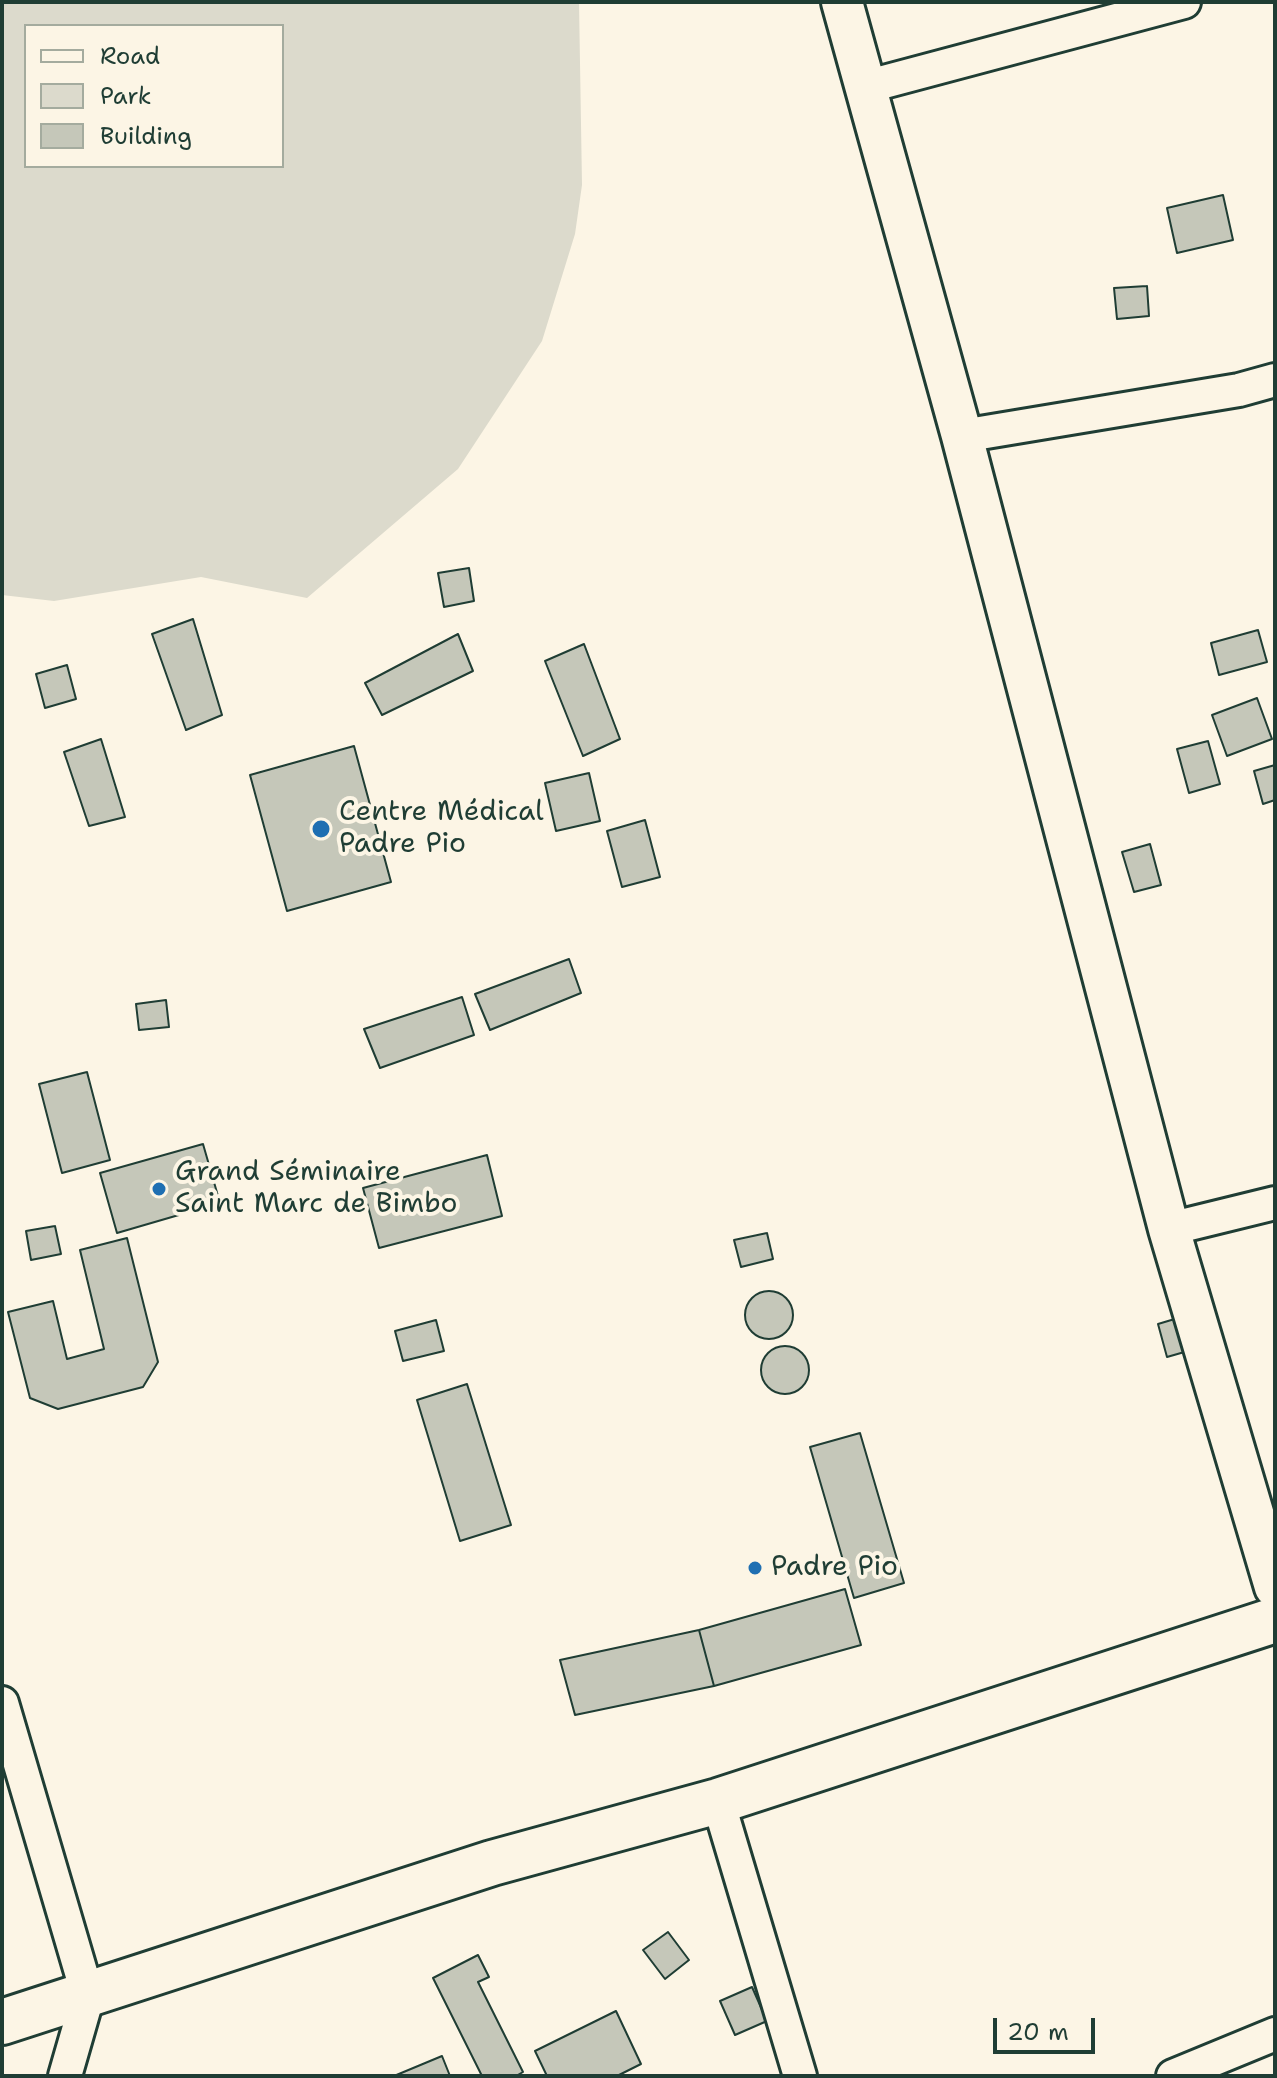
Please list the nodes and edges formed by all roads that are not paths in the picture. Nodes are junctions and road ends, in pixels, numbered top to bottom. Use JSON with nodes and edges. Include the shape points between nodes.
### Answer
{"nodes":[{"id":1,"x":842,"y":2,"type":"edge"},
{"id":2,"x":1184,"y":2,"type":"edge"},
{"id":3,"x":865,"y":87,"type":"junction"},
{"id":4,"x":1275,"y":380,"type":"edge"},
{"id":5,"x":962,"y":436,"type":"junction"},
{"id":6,"x":1275,"y":1203,"type":"edge"},
{"id":7,"x":1169,"y":1229,"type":"junction"},
{"id":8,"x":1275,"y":1587,"type":"edge"},
{"id":9,"x":1275,"y":1620,"type":"edge"},
{"id":10,"x":2,"y":1703,"type":"edge"},
{"id":11,"x":718,"y":1801,"type":"junction"},
{"id":12,"x":88,"y":1996,"type":"junction"},
{"id":13,"x":2,"y":2022,"type":"edge"},
{"id":14,"x":1275,"y":2034,"type":"edge"},
{"id":15,"x":65,"y":2076,"type":"edge"},
{"id":16,"x":800,"y":2076,"type":"edge"},
{"id":17,"x":1173,"y":2076,"type":"edge"}],
"edges":[{"from":1,"to":3,"type":"street"},
{"from":2,"to":3,"type":"street"},
{"from":3,"to":5,"type":"street"},
{"from":4,"to":5,"type":"street"},
{"from":5,"to":7,"type":"street"},
{"from":6,"to":7,"type":"street"},
{"from":7,"to":8,"type":"street"},
{"from":9,"to":11,"type":"main road"},
{"from":10,"to":12,"type":"street"},
{"from":11,"to":12,"type":"main road","via":[[492,1863]]},
{"from":11,"to":16,"type":"street"},
{"from":12,"to":13,"type":"main road"},
{"from":12,"to":15,"type":"street"},
{"from":14,"to":17,"type":"street"}]}
